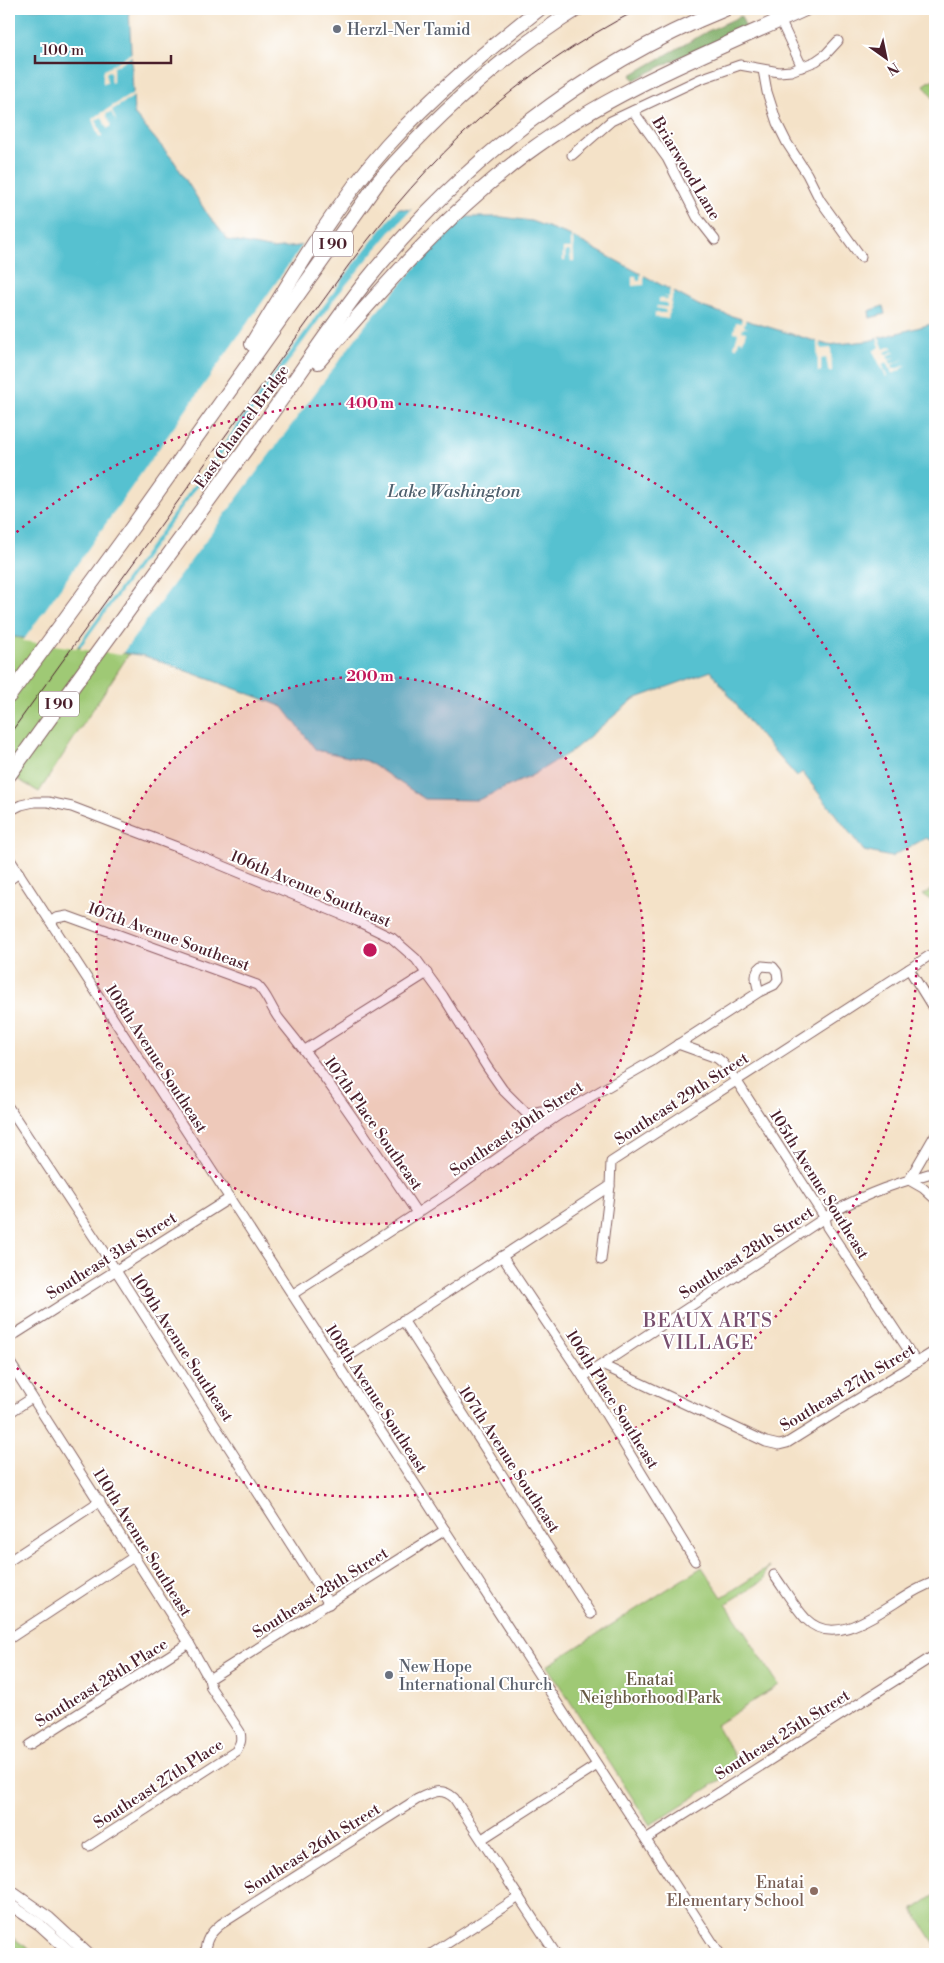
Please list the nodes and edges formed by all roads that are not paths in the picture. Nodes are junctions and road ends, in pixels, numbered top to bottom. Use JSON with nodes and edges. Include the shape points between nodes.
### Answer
{"nodes":[{"id":1,"x":538,"y":9,"type":"edge"},
{"id":2,"x":578,"y":9,"type":"edge"},
{"id":3,"x":725,"y":9,"type":"edge"},
{"id":4,"x":805,"y":9,"type":"edge"},
{"id":5,"x":777,"y":14,"type":"edge"},
{"id":6,"x":838,"y":41,"type":"dead end"},
{"id":7,"x":802,"y":67,"type":"junction"},
{"id":8,"x":763,"y":70,"type":"junction"},
{"id":9,"x":634,"y":111,"type":"junction"},
{"id":10,"x":572,"y":155,"type":"dead end"},
{"id":11,"x":715,"y":240,"type":"dead end"},
{"id":12,"x":861,"y":257,"type":"dead end"},
{"id":13,"x":272,"y":413,"type":"junction"},
{"id":14,"x":197,"y":436,"type":"junction"},
{"id":15,"x":9,"y":696,"type":"edge"},
{"id":16,"x":9,"y":775,"type":"edge"},
{"id":17,"x":9,"y":811,"type":"edge"},
{"id":18,"x":9,"y":858,"type":"edge"},
{"id":19,"x":18,"y":873,"type":"junction"},
{"id":20,"x":9,"y":880,"type":"edge"},
{"id":21,"x":51,"y":922,"type":"junction"},
{"id":22,"x":935,"y":952,"type":"edge"},
{"id":23,"x":909,"y":969,"type":"junction"},
{"id":24,"x":427,"y":973,"type":"junction"},
{"id":25,"x":759,"y":992,"type":"dead end"},
{"id":26,"x":935,"y":1011,"type":"edge"},
{"id":27,"x":678,"y":1044,"type":"junction"},
{"id":28,"x":305,"y":1050,"type":"junction"},
{"id":29,"x":736,"y":1080,"type":"junction"},
{"id":30,"x":9,"y":1108,"type":"edge"},
{"id":31,"x":527,"y":1114,"type":"junction"},
{"id":32,"x":558,"y":1116,"type":"junction"},
{"id":33,"x":541,"y":1128,"type":"junction"},
{"id":34,"x":935,"y":1135,"type":"edge"},
{"id":35,"x":935,"y":1172,"type":"edge"},
{"id":36,"x":909,"y":1180,"type":"junction"},
{"id":37,"x":610,"y":1186,"type":"junction"},
{"id":38,"x":230,"y":1198,"type":"junction"},
{"id":39,"x":935,"y":1199,"type":"edge"},
{"id":40,"x":417,"y":1213,"type":"junction"},
{"id":41,"x":825,"y":1218,"type":"junction"},
{"id":42,"x":502,"y":1256,"type":"junction"},
{"id":43,"x":601,"y":1260,"type":"dead end"},
{"id":44,"x":115,"y":1269,"type":"junction"},
{"id":45,"x":293,"y":1294,"type":"junction"},
{"id":46,"x":403,"y":1320,"type":"junction"},
{"id":47,"x":9,"y":1338,"type":"edge"},
{"id":48,"x":935,"y":1351,"type":"edge"},
{"id":49,"x":9,"y":1361,"type":"edge"},
{"id":50,"x":917,"y":1363,"type":"junction"},
{"id":51,"x":337,"y":1364,"type":"junction"},
{"id":52,"x":602,"y":1365,"type":"junction"},
{"id":53,"x":583,"y":1377,"type":"junction"},
{"id":54,"x":32,"y":1398,"type":"junction"},
{"id":55,"x":9,"y":1413,"type":"edge"},
{"id":56,"x":100,"y":1501,"type":"junction"},
{"id":57,"x":446,"y":1530,"type":"junction"},
{"id":58,"x":135,"y":1556,"type":"junction"},
{"id":59,"x":9,"y":1561,"type":"edge"},
{"id":60,"x":695,"y":1561,"type":"dead end"},
{"id":61,"x":774,"y":1575,"type":"dead end"},
{"id":62,"x":935,"y":1582,"type":"edge"},
{"id":63,"x":329,"y":1604,"type":"junction"},
{"id":64,"x":592,"y":1614,"type":"dead end"},
{"id":65,"x":9,"y":1639,"type":"edge"},
{"id":66,"x":189,"y":1643,"type":"junction"},
{"id":67,"x":935,"y":1655,"type":"edge"},
{"id":68,"x":209,"y":1679,"type":"junction"},
{"id":69,"x":241,"y":1744,"type":"joint"},
{"id":70,"x":29,"y":1745,"type":"dead end"},
{"id":71,"x":597,"y":1764,"type":"junction"},
{"id":72,"x":646,"y":1839,"type":"junction"},
{"id":73,"x":482,"y":1840,"type":"junction"},
{"id":74,"x":89,"y":1846,"type":"dead end"},
{"id":75,"x":9,"y":1890,"type":"edge"},
{"id":76,"x":519,"y":1897,"type":"junction"},
{"id":77,"x":9,"y":1904,"type":"edge"},
{"id":78,"x":72,"y":1954,"type":"edge"},
{"id":79,"x":88,"y":1954,"type":"edge"},
{"id":80,"x":205,"y":1954,"type":"edge"},
{"id":81,"x":431,"y":1954,"type":"edge"},
{"id":82,"x":556,"y":1954,"type":"edge"},
{"id":83,"x":720,"y":1954,"type":"edge"}],
"edges":[{"from":1,"to":14,"type":"highway","via":[[479,57],[386,147],[352,190],[290,282]]},
{"from":2,"to":14,"type":"highway","name":"East Channel Bridge","number":"I 90","via":[[490,71],[434,121],[378,182]]},
{"from":3,"to":13,"type":"highway","name":"East Channel Bridge","number":"I 90","via":[[631,55],[584,83],[474,167],[406,235],[347,307]]},
{"from":4,"to":5,"type":"highway"},
{"from":5,"to":7,"type":"street"},
{"from":5,"to":13,"type":"highway","via":[[634,88],[544,141],[503,171],[430,236]]},
{"from":6,"to":7,"type":"street","via":[[826,54]]},
{"from":7,"to":8,"type":"street","via":[[779,72]]},
{"from":8,"to":9,"type":"street","via":[[740,65],[700,79]]},
{"from":8,"to":12,"type":"street","via":[[777,123],[787,143],[820,200]]},
{"from":9,"to":10,"type":"street","via":[[611,122]]},
{"from":9,"to":11,"type":"street","name":"Briarwood Lane","via":[[667,158],[697,217]]},
{"from":13,"to":16,"type":"highway","name":"East Channel Bridge","number":"I 90"},
{"from":14,"to":15,"type":"highway","name":"East Channel Bridge","number":"I 90"},
{"from":17,"to":24,"type":"street","name":"106th Avenue Southeast","via":[[21,805],[48,802],[72,807],[160,840],[376,930],[408,951]]},
{"from":18,"to":19,"type":"street","name":"108th Avenue Southeast"},
{"from":19,"to":20,"type":"street"},
{"from":19,"to":21,"type":"street","name":"108th Avenue Southeast"},
{"from":21,"to":28,"type":"street","name":"107th Avenue Southeast","via":[[67,916],[257,985],[266,994],[278,1018]]},
{"from":21,"to":38,"type":"street","name":"108th Avenue Southeast"},
{"from":22,"to":23,"type":"street","name":"Southeast 29th Street"},
{"from":23,"to":26,"type":"street"},
{"from":23,"to":29,"type":"street","name":"Southeast 29th Street"},
{"from":24,"to":28,"type":"street"},
{"from":24,"to":31,"type":"street","name":"106th Avenue Southeast","via":[[487,1067]]},
{"from":25,"to":27,"type":"street","name":"Southeast 30th Street"},
{"from":27,"to":29,"type":"street","name":"105th Avenue Southeast","via":[[718,1058]]},
{"from":27,"to":32,"type":"street","name":"Southeast 30th Street"},
{"from":28,"to":40,"type":"street","name":"107th Place Southeast"},
{"from":29,"to":37,"type":"street","name":"Southeast 29th Street","via":[[611,1162]]},
{"from":29,"to":41,"type":"street","name":"105th Avenue Southeast"},
{"from":30,"to":44,"type":"street","name":"109th Avenue Southeast"},
{"from":31,"to":32,"type":"street","via":[[541,1111]]},
{"from":31,"to":33,"type":"street","name":"106th Avenue Southeast"},
{"from":32,"to":33,"type":"street","name":"Southeast 30th Street"},
{"from":33,"to":40,"type":"street","name":"Southeast 30th Street"},
{"from":34,"to":36,"type":"street"},
{"from":35,"to":36,"type":"street","name":"Southeast 28th Street"},
{"from":36,"to":39,"type":"street"},
{"from":36,"to":41,"type":"street","name":"Southeast 28th Street","via":[[869,1193]]},
{"from":37,"to":42,"type":"street"},
{"from":37,"to":43,"type":"street"},
{"from":38,"to":44,"type":"street","name":"Southeast 31st Street"},
{"from":38,"to":45,"type":"street","name":"108th Avenue Southeast"},
{"from":40,"to":45,"type":"street","name":"Southeast 30th Street"},
{"from":41,"to":50,"type":"street","name":"105th Avenue Southeast","via":[[827,1227]]},
{"from":41,"to":52,"type":"street","name":"Southeast 28th Street"},
{"from":42,"to":46,"type":"street"},
{"from":42,"to":53,"type":"street","name":"106th Place Southeast"},
{"from":44,"to":47,"type":"street","name":"Southeast 31st Street"},
{"from":44,"to":63,"type":"street","name":"109th Avenue Southeast"},
{"from":45,"to":51,"type":"street","name":"108th Avenue Southeast"},
{"from":46,"to":51,"type":"street"},
{"from":46,"to":64,"type":"street","name":"107th Avenue Southeast"},
{"from":48,"to":50,"type":"street","name":"Southeast 27th Street"},
{"from":49,"to":54,"type":"street","name":"110th Avenue Southeast"},
{"from":50,"to":52,"type":"street","name":"Southeast 27th Street","via":[[786,1443],[772,1444]]},
{"from":51,"to":57,"type":"street","name":"108th Avenue Southeast"},
{"from":52,"to":53,"type":"street","name":"Southeast 28th Street"},
{"from":53,"to":60,"type":"street","name":"106th Place Southeast"},
{"from":54,"to":55,"type":"street"},
{"from":54,"to":56,"type":"street","name":"110th Avenue Southeast"},
{"from":56,"to":58,"type":"street","name":"110th Avenue Southeast"},
{"from":56,"to":59,"type":"street"},
{"from":57,"to":63,"type":"street","name":"Southeast 28th Street"},
{"from":57,"to":71,"type":"street","name":"108th Avenue Southeast"},
{"from":58,"to":65,"type":"street"},
{"from":58,"to":66,"type":"street","name":"110th Avenue Southeast"},
{"from":61,"to":62,"type":"street","via":[[806,1620],[830,1630],[854,1626],[918,1588]]},
{"from":63,"to":68,"type":"street","name":"Southeast 28th Street"},
{"from":66,"to":68,"type":"street","name":"110th Avenue Southeast"},
{"from":66,"to":70,"type":"street","name":"Southeast 28th Place"},
{"from":67,"to":72,"type":"street","name":"Southeast 25th Street"},
{"from":68,"to":69,"type":"street","name":"110th Avenue Southeast","via":[[211,1688],[240,1732]]},
{"from":69,"to":74,"type":"street","name":"Southeast 27th Place","via":[[236,1751]]},
{"from":71,"to":72,"type":"street","name":"108th Avenue Southeast"},
{"from":71,"to":73,"type":"street"},
{"from":72,"to":83,"type":"street","name":"108th Avenue Southeast"},
{"from":73,"to":76,"type":"street"},
{"from":73,"to":80,"type":"street","name":"Southeast 26th Street","via":[[454,1798],[443,1791],[429,1794],[221,1924],[208,1936]]},
{"from":75,"to":79,"type":"main road","via":[[49,1918]]},
{"from":76,"to":81,"type":"street"},
{"from":76,"to":82,"type":"street"},
{"from":77,"to":78,"type":"main road","via":[[39,1924]]}]}
